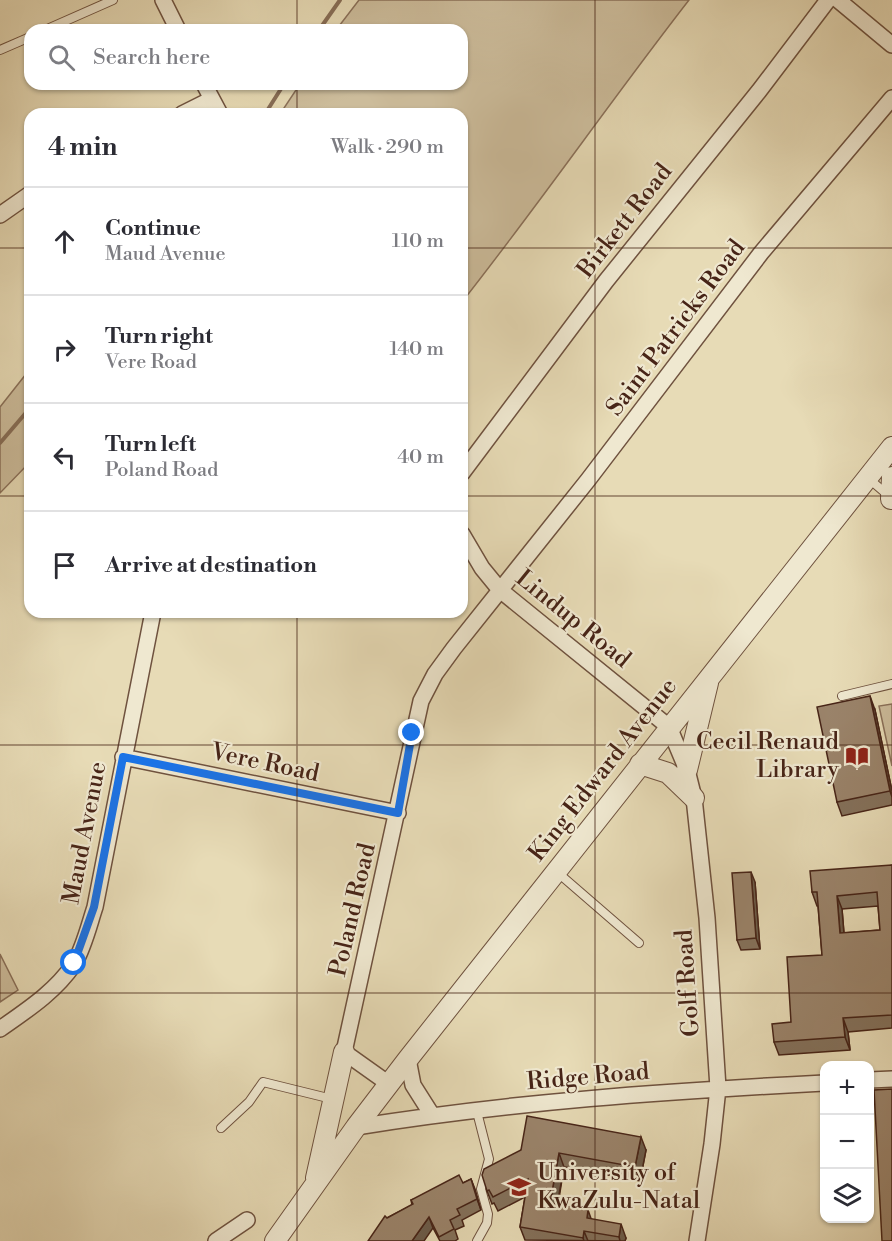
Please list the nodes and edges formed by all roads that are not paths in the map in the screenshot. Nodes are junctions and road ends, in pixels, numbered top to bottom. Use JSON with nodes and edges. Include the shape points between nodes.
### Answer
{"nodes":[{"id":1,"x":113,"y":0,"type":"edge"},
{"id":2,"x":163,"y":0,"type":"edge"},
{"id":3,"x":828,"y":0,"type":"edge"},
{"id":4,"x":838,"y":0,"type":"edge"},
{"id":5,"x":59,"y":24,"type":"edge"},
{"id":6,"x":175,"y":24,"type":"edge"},
{"id":7,"x":24,"y":40,"type":"edge"},
{"id":8,"x":892,"y":45,"type":"edge"},
{"id":9,"x":0,"y":50,"type":"edge"},
{"id":10,"x":207,"y":90,"type":"edge"},
{"id":11,"x":892,"y":98,"type":"edge"},
{"id":12,"x":212,"y":99,"type":"junction"},
{"id":13,"x":194,"y":108,"type":"edge"},
{"id":14,"x":217,"y":108,"type":"edge"},
{"id":15,"x":24,"y":198,"type":"edge"},
{"id":16,"x":0,"y":215,"type":"edge"},
{"id":17,"x":892,"y":447,"type":"edge"},
{"id":18,"x":468,"y":465,"type":"edge"},
{"id":19,"x":867,"y":477,"type":"junction"},
{"id":20,"x":892,"y":477,"type":"edge"},
{"id":21,"x":892,"y":499,"type":"edge"},
{"id":22,"x":468,"y":544,"type":"edge"},
{"id":23,"x":500,"y":590,"type":"junction"},
{"id":24,"x":152,"y":618,"type":"edge"},
{"id":25,"x":710,"y":674,"type":"junction"},
{"id":26,"x":892,"y":684,"type":"edge"},
{"id":27,"x":842,"y":696,"type":"dead end"},
{"id":28,"x":669,"y":727,"type":"junction"},
{"id":29,"x":123,"y":757,"type":"junction"},
{"id":30,"x":640,"y":764,"type":"junction"},
{"id":31,"x":687,"y":770,"type":"junction"},
{"id":32,"x":694,"y":798,"type":"junction"},
{"id":33,"x":398,"y":813,"type":"junction"},
{"id":34,"x":556,"y":871,"type":"junction"},
{"id":35,"x":639,"y":943,"type":"dead end"},
{"id":36,"x":0,"y":1029,"type":"edge"},
{"id":37,"x":344,"y":1052,"type":"junction"},
{"id":38,"x":408,"y":1059,"type":"junction"},
{"id":39,"x":891,"y":1079,"type":"edge"},
{"id":40,"x":874,"y":1080,"type":"edge"},
{"id":41,"x":820,"y":1083,"type":"edge"},
{"id":42,"x":389,"y":1084,"type":"junction"},
{"id":43,"x":718,"y":1088,"type":"junction"},
{"id":44,"x":334,"y":1099,"type":"junction"},
{"id":45,"x":476,"y":1108,"type":"junction"},
{"id":46,"x":432,"y":1114,"type":"junction"},
{"id":47,"x":356,"y":1127,"type":"junction"},
{"id":48,"x":221,"y":1128,"type":"dead end"},
{"id":49,"x":313,"y":1189,"type":"junction"},
{"id":50,"x":247,"y":1220,"type":"dead end"},
{"id":51,"x":216,"y":1241,"type":"edge"},
{"id":52,"x":275,"y":1241,"type":"edge"},
{"id":53,"x":477,"y":1241,"type":"edge"},
{"id":54,"x":697,"y":1241,"type":"edge"}],
"edges":[{"from":1,"to":5,"type":"lane"},
{"from":2,"to":6,"type":"street"},
{"from":3,"to":18,"type":"street","name":"Birkett Road","via":[[606,281]]},
{"from":4,"to":8,"type":"street"},
{"from":7,"to":9,"type":"lane"},
{"from":10,"to":12,"type":"street"},
{"from":11,"to":23,"type":"street","name":"Saint Patricks Road","via":[[761,253]]},
{"from":12,"to":13,"type":"street"},
{"from":12,"to":14,"type":"street"},
{"from":15,"to":16,"type":"street"},
{"from":17,"to":19,"type":"street","name":"King Edward Avenue"},
{"from":19,"to":21,"type":"lane"},
{"from":19,"to":25,"type":"street","name":"King Edward Avenue"},
{"from":20,"to":21,"type":"street"},
{"from":22,"to":23,"type":"street","name":"Lindup Road"},
{"from":23,"to":28,"type":"street","name":"Lindup Road"},
{"from":23,"to":33,"type":"street","name":"Poland Road","via":[[435,674],[421,701]]},
{"from":24,"to":29,"type":"street","name":"Maud Avenue"},
{"from":25,"to":28,"type":"street","name":"King Edward Avenue"},
{"from":25,"to":31,"type":"street"},
{"from":26,"to":27,"type":"lane"},
{"from":28,"to":30,"type":"street","name":"King Edward Avenue"},
{"from":28,"to":31,"type":"street","name":"Golf Road"},
{"from":29,"to":33,"type":"street","name":"Vere Road"},
{"from":29,"to":36,"type":"street","name":"Maud Avenue","via":[[94,907],[74,963],[50,993]]},
{"from":30,"to":32,"type":"street","via":[[668,773]]},
{"from":30,"to":34,"type":"street","name":"King Edward Avenue"},
{"from":31,"to":32,"type":"street","name":"Golf Road"},
{"from":32,"to":43,"type":"street","name":"Golf Road","via":[[707,918]]},
{"from":33,"to":37,"type":"street","name":"Poland Road"},
{"from":34,"to":35,"type":"lane"},
{"from":34,"to":38,"type":"street","name":"King Edward Avenue"},
{"from":37,"to":42,"type":"street"},
{"from":37,"to":44,"type":"street"},
{"from":38,"to":42,"type":"street","name":"King Edward Avenue"},
{"from":38,"to":46,"type":"street","via":[[413,1085]]},
{"from":39,"to":40,"type":"street"},
{"from":41,"to":43,"type":"street","name":"Ridge Road"},
{"from":42,"to":47,"type":"street","name":"King Edward Avenue"},
{"from":43,"to":45,"type":"street","name":"Ridge Road"},
{"from":43,"to":54,"type":"street","name":"Golf Road"},
{"from":44,"to":48,"type":"lane","via":[[263,1082],[249,1102]]},
{"from":44,"to":49,"type":"street"},
{"from":45,"to":46,"type":"street","name":"Ridge Road"},
{"from":45,"to":53,"type":"lane","via":[[489,1159],[481,1189],[487,1223]]},
{"from":46,"to":47,"type":"street","name":"Ridge Road"},
{"from":47,"to":49,"type":"street","name":"King Edward Avenue"},
{"from":49,"to":52,"type":"street","name":"King Edward Avenue"},
{"from":50,"to":51,"type":"street"}]}
